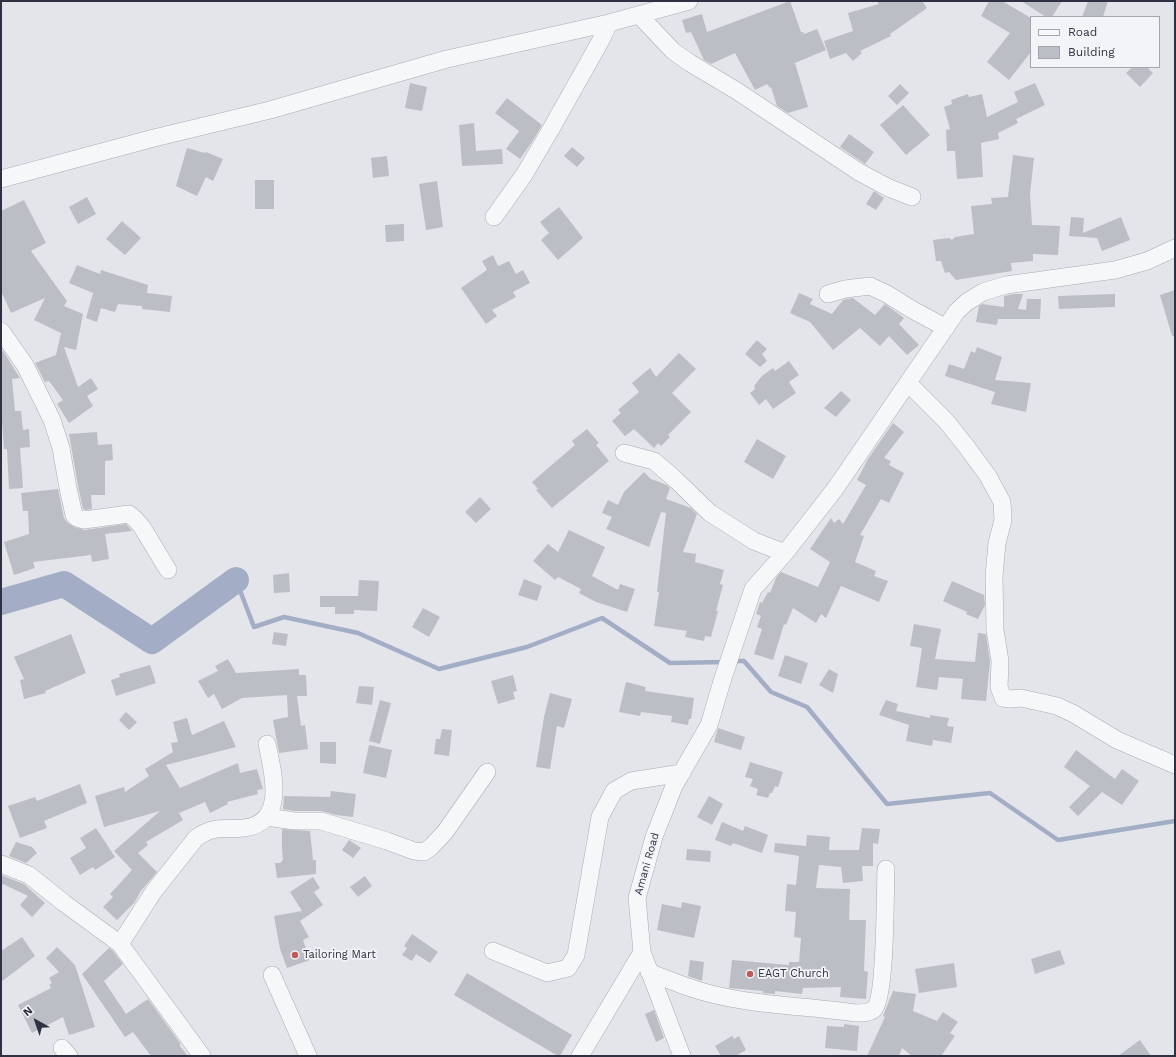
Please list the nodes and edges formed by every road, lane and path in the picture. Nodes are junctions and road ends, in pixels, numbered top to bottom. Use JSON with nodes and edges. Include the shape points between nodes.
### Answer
{"nodes":[{"id":1,"x":689,"y":1,"type":"edge"},
{"id":2,"x":640,"y":16,"type":"junction"},
{"id":3,"x":609,"y":24,"type":"junction"},
{"id":4,"x":1,"y":179,"type":"edge"},
{"id":5,"x":912,"y":197,"type":"dead end"},
{"id":6,"x":494,"y":217,"type":"dead end"},
{"id":7,"x":1175,"y":248,"type":"edge"},
{"id":8,"x":828,"y":294,"type":"dead end"},
{"id":9,"x":946,"y":328,"type":"junction"},
{"id":10,"x":1,"y":331,"type":"edge"},
{"id":11,"x":908,"y":383,"type":"junction"},
{"id":12,"x":624,"y":453,"type":"dead end"},
{"id":13,"x":785,"y":553,"type":"junction"},
{"id":14,"x":168,"y":570,"type":"dead end"},
{"id":15,"x":266,"y":744,"type":"dead end"},
{"id":16,"x":1175,"y":766,"type":"edge"},
{"id":17,"x":487,"y":772,"type":"dead end"},
{"id":18,"x":682,"y":773,"type":"junction"},
{"id":19,"x":267,"y":817,"type":"junction"},
{"id":20,"x":1,"y":864,"type":"edge"},
{"id":21,"x":886,"y":869,"type":"dead end"},
{"id":22,"x":120,"y":944,"type":"junction"},
{"id":23,"x":493,"y":951,"type":"dead end"},
{"id":24,"x":642,"y":952,"type":"junction"},
{"id":25,"x":649,"y":972,"type":"junction"},
{"id":26,"x":272,"y":975,"type":"dead end"},
{"id":27,"x":202,"y":1056,"type":"edge"},
{"id":28,"x":308,"y":1056,"type":"edge"},
{"id":29,"x":580,"y":1056,"type":"edge"},
{"id":30,"x":682,"y":1056,"type":"edge"}],
"edges":[{"from":1,"to":2,"type":"street"},
{"from":2,"to":3,"type":"street"},
{"from":2,"to":5,"type":"street","via":[[673,51],[859,172]]},
{"from":3,"to":4,"type":"street","via":[[447,59],[270,110]]},
{"from":3,"to":6,"type":"street","via":[[524,175]]},
{"from":7,"to":9,"type":"street","name":"Amani Road","via":[[1147,261],[1115,270],[1006,285],[983,292],[957,311]]},
{"from":8,"to":9,"type":"street","via":[[870,286]]},
{"from":9,"to":11,"type":"street","name":"Amani Road"},
{"from":10,"to":14,"type":"street","via":[[25,365],[52,420],[61,448],[74,515],[84,520],[129,514],[142,527]]},
{"from":11,"to":13,"type":"street","name":"Amani Road","via":[[835,489]]},
{"from":11,"to":16,"type":"street","via":[[946,421],[966,446],[988,476],[1002,502],[1003,520],[994,576],[995,630],[1000,661],[999,687],[1003,698],[1022,698],[1057,706],[1117,740]]},
{"from":12,"to":13,"type":"street","via":[[654,461],[710,513],[754,541]]},
{"from":13,"to":18,"type":"street","name":"Amani Road","via":[[753,589],[708,725]]},
{"from":15,"to":19,"type":"street","via":[[275,791],[272,808]]},
{"from":17,"to":19,"type":"street","via":[[445,832],[424,852],[321,821]]},
{"from":18,"to":23,"type":"street","via":[[631,781],[614,791],[600,817],[576,955],[568,968],[547,974]]},
{"from":18,"to":24,"type":"street","name":"Amani Road","via":[[674,786],[654,837],[637,898]]},
{"from":19,"to":22,"type":"street","via":[[257,824],[244,828],[206,831],[196,838],[154,891]]},
{"from":20,"to":22,"type":"street","via":[[29,875]]},
{"from":21,"to":25,"type":"street","via":[[883,975],[878,1003],[870,1012],[856,1013],[716,996]]},
{"from":22,"to":27,"type":"street"},
{"from":24,"to":25,"type":"street","name":"Amani Road"},
{"from":24,"to":29,"type":"street"},
{"from":25,"to":30,"type":"street","name":"Amani Road"},
{"from":26,"to":28,"type":"street"}]}
